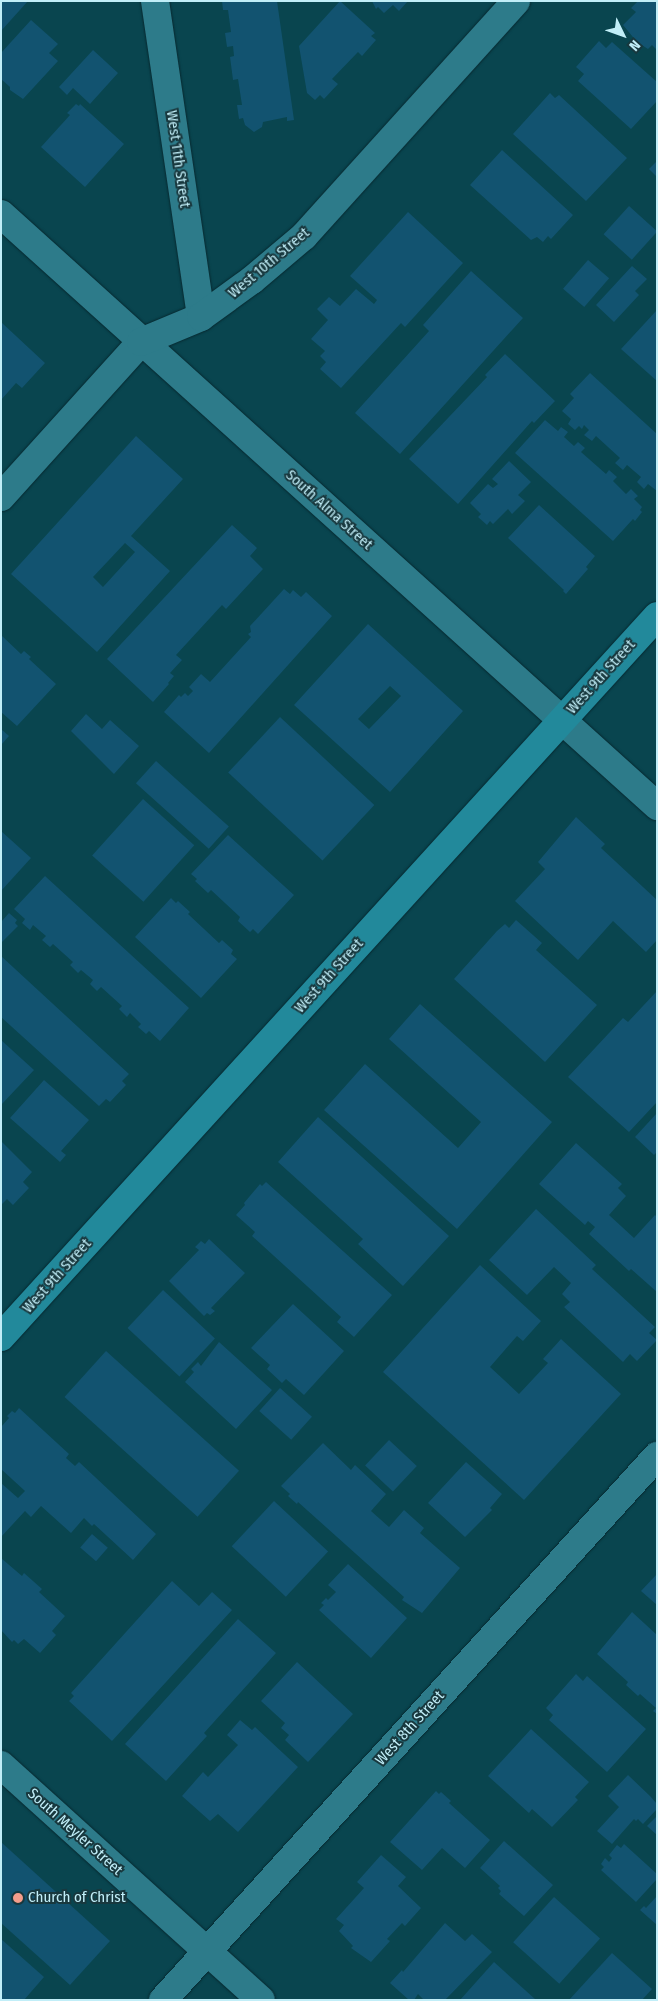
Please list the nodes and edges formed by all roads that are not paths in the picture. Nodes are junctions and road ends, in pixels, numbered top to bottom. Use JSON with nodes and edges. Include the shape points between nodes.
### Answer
{"nodes":[{"id":1,"x":155,"y":1,"type":"edge"},
{"id":2,"x":516,"y":1,"type":"edge"},
{"id":3,"x":1,"y":214,"type":"edge"},
{"id":4,"x":201,"y":317,"type":"junction"},
{"id":5,"x":140,"y":342,"type":"junction"},
{"id":6,"x":1,"y":497,"type":"edge"},
{"id":7,"x":657,"y":616,"type":"edge"},
{"id":8,"x":563,"y":719,"type":"junction"},
{"id":9,"x":657,"y":806,"type":"edge"},
{"id":10,"x":1,"y":1337,"type":"edge"},
{"id":11,"x":657,"y":1456,"type":"edge"},
{"id":12,"x":1,"y":1765,"type":"edge"},
{"id":13,"x":206,"y":1952,"type":"junction"},
{"id":14,"x":163,"y":2000,"type":"edge"},
{"id":15,"x":260,"y":2000,"type":"edge"}],
"edges":[{"from":1,"to":4,"type":"street","name":"West 11th Street"},
{"from":2,"to":4,"type":"street","name":"West 10th Street","via":[[304,236]]},
{"from":3,"to":5,"type":"street","name":"South Alma Street"},
{"from":4,"to":5,"type":"street","name":"West 10th Street"},
{"from":5,"to":6,"type":"street","name":"West 10th Street"},
{"from":5,"to":8,"type":"street","name":"South Alma Street"},
{"from":7,"to":8,"type":"main road","name":"West 9th Street"},
{"from":8,"to":9,"type":"street","name":"South Alma Street"},
{"from":8,"to":10,"type":"main road","name":"West 9th Street"},
{"from":11,"to":13,"type":"street","name":"West 8th Street"},
{"from":12,"to":13,"type":"street","name":"South Meyler Street"},
{"from":13,"to":14,"type":"street","name":"West 8th Street"},
{"from":13,"to":15,"type":"street","name":"South Meyler Street"}]}
